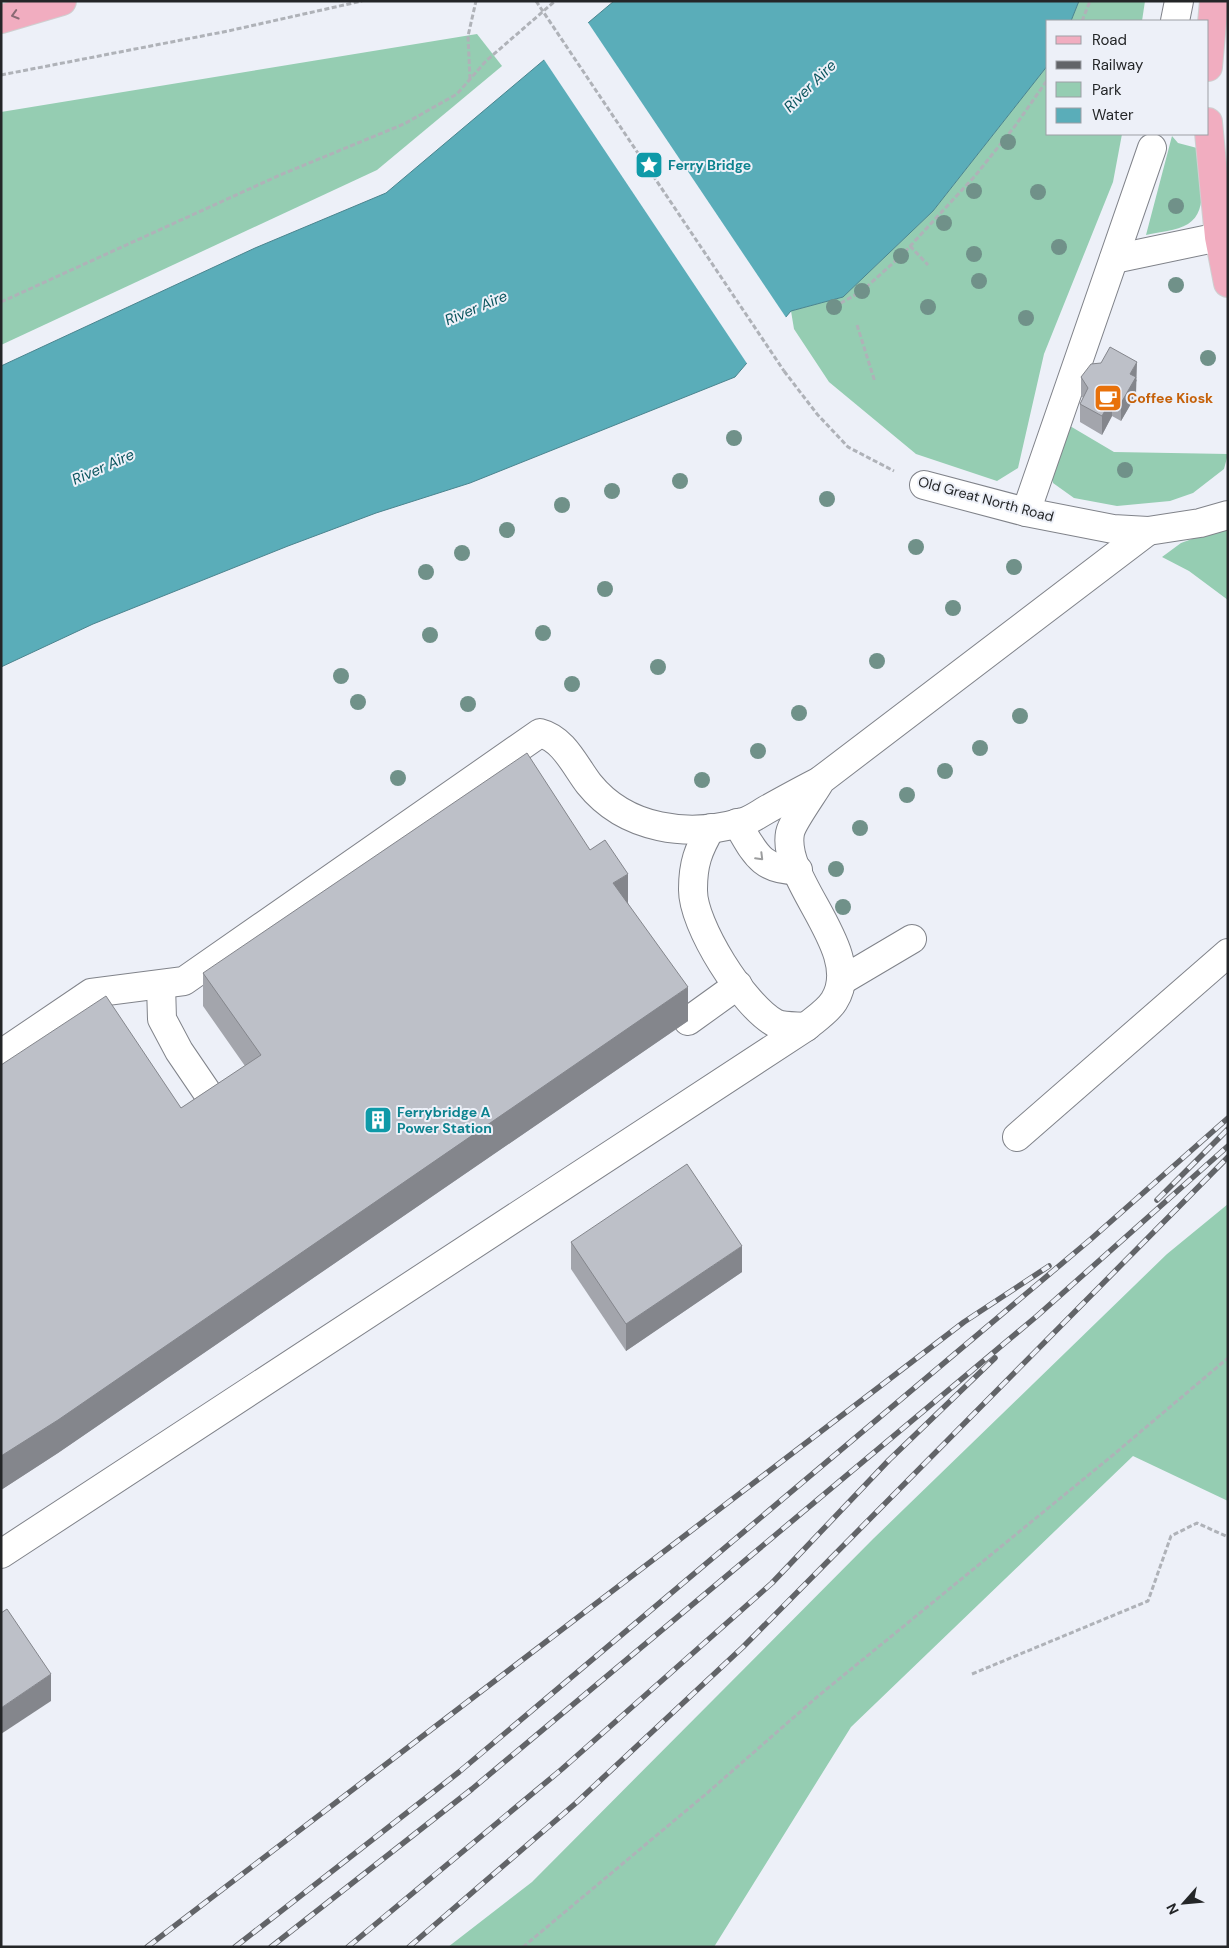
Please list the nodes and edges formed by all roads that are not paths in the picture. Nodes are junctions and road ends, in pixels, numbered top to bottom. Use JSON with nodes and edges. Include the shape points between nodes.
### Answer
{"nodes":[{"id":1,"x":62,"y":1,"type":"edge"},
{"id":2,"x":1179,"y":1,"type":"edge"},
{"id":3,"x":1214,"y":1,"type":"edge"},
{"id":4,"x":1,"y":19,"type":"edge"},
{"id":5,"x":1175,"y":20,"type":"edge"},
{"id":6,"x":1209,"y":56,"type":"edge"},
{"id":7,"x":1206,"y":135,"type":"edge"},
{"id":8,"x":1152,"y":148,"type":"dead end"},
{"id":9,"x":1219,"y":237,"type":"junction"},
{"id":10,"x":1114,"y":259,"type":"junction"},
{"id":11,"x":1228,"y":284,"type":"edge"},
{"id":12,"x":924,"y":485,"type":"road end"},
{"id":13,"x":1026,"y":512,"type":"junction"},
{"id":14,"x":1228,"y":515,"type":"edge"},
{"id":15,"x":1148,"y":530,"type":"junction"},
{"id":16,"x":821,"y":780,"type":"junction"},
{"id":17,"x":737,"y":823,"type":"junction"},
{"id":18,"x":710,"y":828,"type":"junction"},
{"id":19,"x":798,"y":870,"type":"junction"},
{"id":20,"x":912,"y":940,"type":"dead end"},
{"id":21,"x":1228,"y":953,"type":"edge"},
{"id":22,"x":841,"y":981,"type":"junction"},
{"id":23,"x":161,"y":985,"type":"junction"},
{"id":24,"x":738,"y":985,"type":"junction"},
{"id":25,"x":688,"y":1021,"type":"edge"},
{"id":26,"x":806,"y":1028,"type":"junction"},
{"id":27,"x":1,"y":1054,"type":"edge"},
{"id":28,"x":213,"y":1101,"type":"edge"},
{"id":29,"x":1017,"y":1137,"type":"dead end"},
{"id":30,"x":1,"y":1554,"type":"edge"}],
"edges":[{"from":1,"to":4,"type":"main road","one_way":true},
{"from":2,"to":5,"type":"street"},
{"from":3,"to":6,"type":"main road"},
{"from":7,"to":9,"type":"main road"},
{"from":8,"to":10,"type":"street"},
{"from":9,"to":10,"type":"street"},
{"from":9,"to":11,"type":"main road"},
{"from":10,"to":13,"type":"street"},
{"from":12,"to":13,"type":"street","name":"Old Great North Road"},
{"from":13,"to":15,"type":"street","name":"Old Great North Road","via":[[1113,529]]},
{"from":14,"to":15,"type":"street","name":"Old Great North Road","via":[[1200,523]]},
{"from":15,"to":16,"type":"street"},
{"from":16,"to":17,"type":"street"},
{"from":16,"to":19,"type":"street","via":[[790,832],[792,856]]},
{"from":17,"to":18,"type":"street"},
{"from":17,"to":19,"type":"street","one_way":true,"via":[[758,858],[780,870]]},
{"from":18,"to":23,"type":"street","via":[[673,830],[642,823],[591,786],[558,742],[540,733],[184,981]]},
{"from":18,"to":24,"type":"street","via":[[697,852],[692,891],[704,931]]},
{"from":19,"to":22,"type":"street","via":[[840,955]]},
{"from":20,"to":22,"type":"street"},
{"from":21,"to":29,"type":"street"},
{"from":22,"to":26,"type":"street","via":[[834,1002]]},
{"from":23,"to":27,"type":"street","via":[[91,994]]},
{"from":23,"to":28,"type":"street","via":[[162,1019]]},
{"from":24,"to":25,"type":"street"},
{"from":24,"to":26,"type":"street","via":[[755,1008],[777,1024]]},
{"from":26,"to":30,"type":"street"}]}
